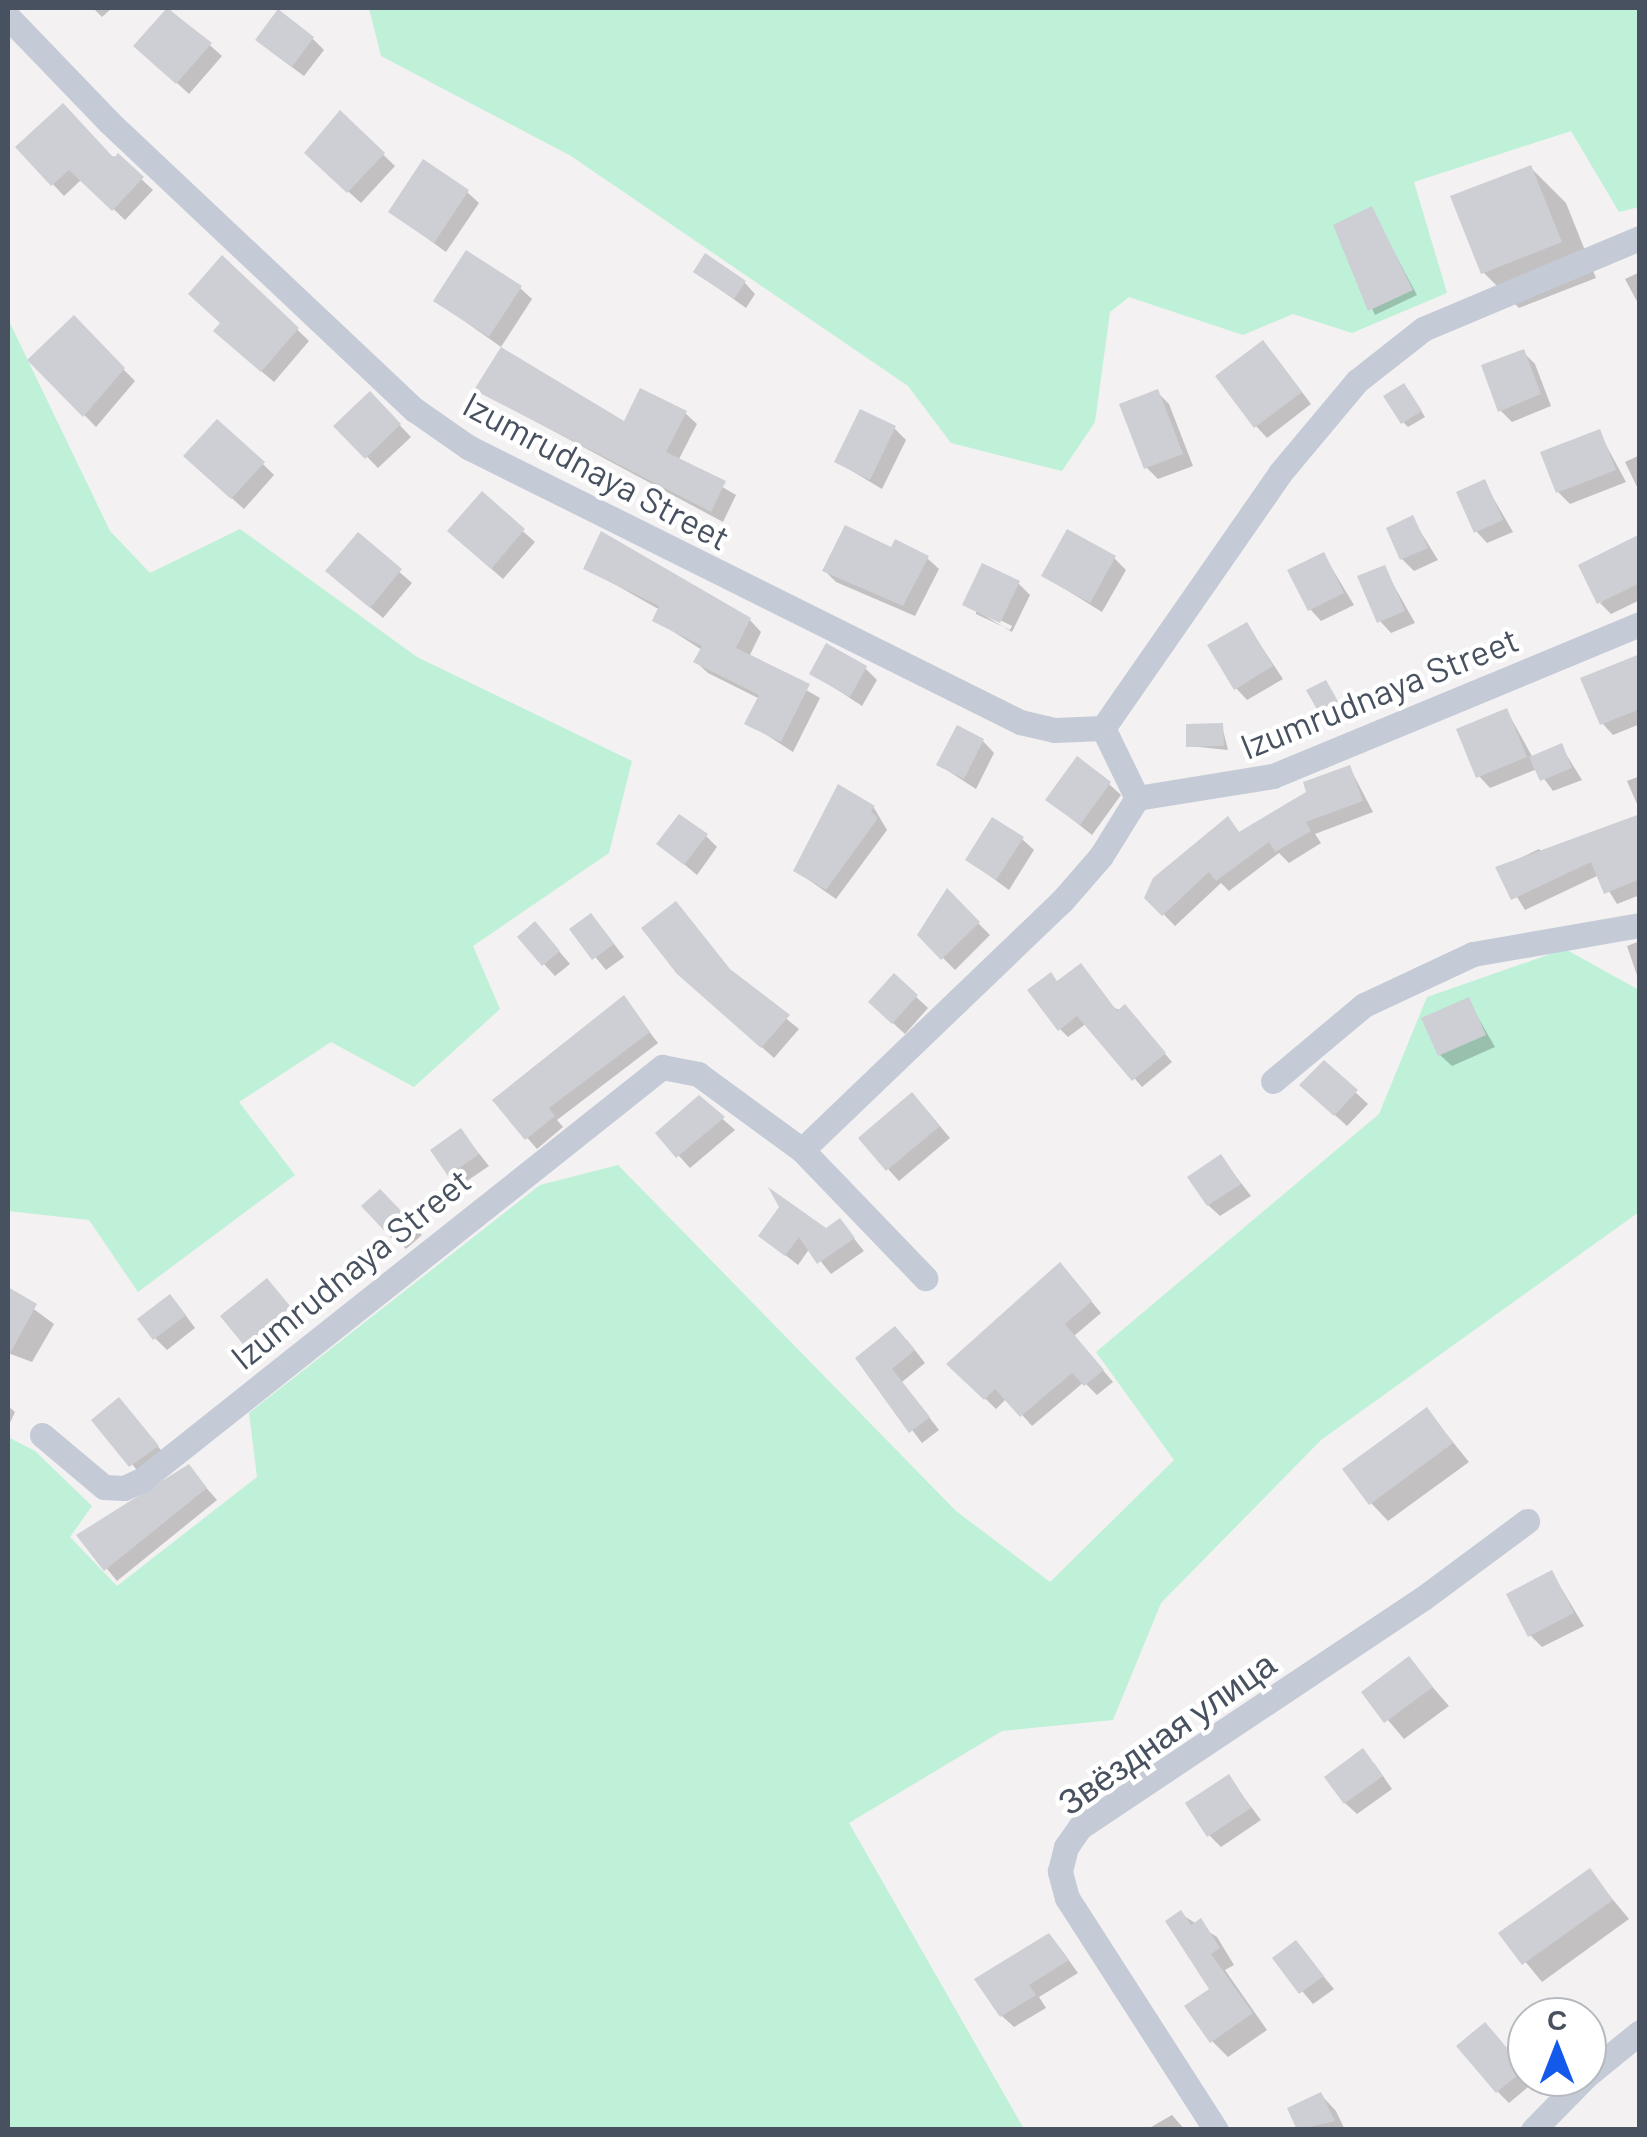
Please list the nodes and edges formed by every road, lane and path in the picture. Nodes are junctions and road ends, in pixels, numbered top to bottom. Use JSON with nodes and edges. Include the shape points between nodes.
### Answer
{"nodes":[{"id":1,"x":8,"y":17,"type":"edge"},
{"id":2,"x":1640,"y":238,"type":"edge"},
{"id":3,"x":1640,"y":624,"type":"edge"},
{"id":4,"x":1103,"y":728,"type":"junction"},
{"id":5,"x":1138,"y":798,"type":"junction"},
{"id":6,"x":1640,"y":926,"type":"edge"},
{"id":7,"x":1273,"y":1081,"type":"dead end"},
{"id":8,"x":802,"y":1150,"type":"junction"},
{"id":9,"x":925,"y":1278,"type":"dead end"},
{"id":10,"x":42,"y":1435,"type":"dead end"},
{"id":11,"x":1527,"y":1521,"type":"dead end"},
{"id":12,"x":1640,"y":2032,"type":"edge"},
{"id":13,"x":1607,"y":2059,"type":"edge"},
{"id":14,"x":1565,"y":2097,"type":"edge"},
{"id":15,"x":1216,"y":2130,"type":"edge"},
{"id":16,"x":1533,"y":2130,"type":"edge"}],
"edges":[{"from":1,"to":4,"type":"street","name":"Izumrudnaya Street","via":[[109,122],[401,397],[468,447],[1020,722],[1054,730]]},
{"from":2,"to":4,"type":"street","via":[[1423,328],[1357,381],[1280,474]]},
{"from":3,"to":5,"type":"street","name":"Izumrudnaya Street","via":[[1273,776]]},
{"from":4,"to":5,"type":"street"},
{"from":5,"to":8,"type":"street","via":[[1061,902]]},
{"from":6,"to":7,"type":"street","via":[[1474,954],[1364,1005]]},
{"from":8,"to":9,"type":"street","name":"Izumrudnaya Street"},
{"from":8,"to":10,"type":"street","name":"Izumrudnaya Street","via":[[698,1074],[662,1067],[143,1479],[104,1487]]},
{"from":11,"to":15,"type":"street","name":"Звёздная улица","via":[[1422,1599],[1080,1827],[1066,1847],[1060,1871],[1067,1898]]},
{"from":12,"to":13,"type":"street"},
{"from":14,"to":16,"type":"street"}]}
